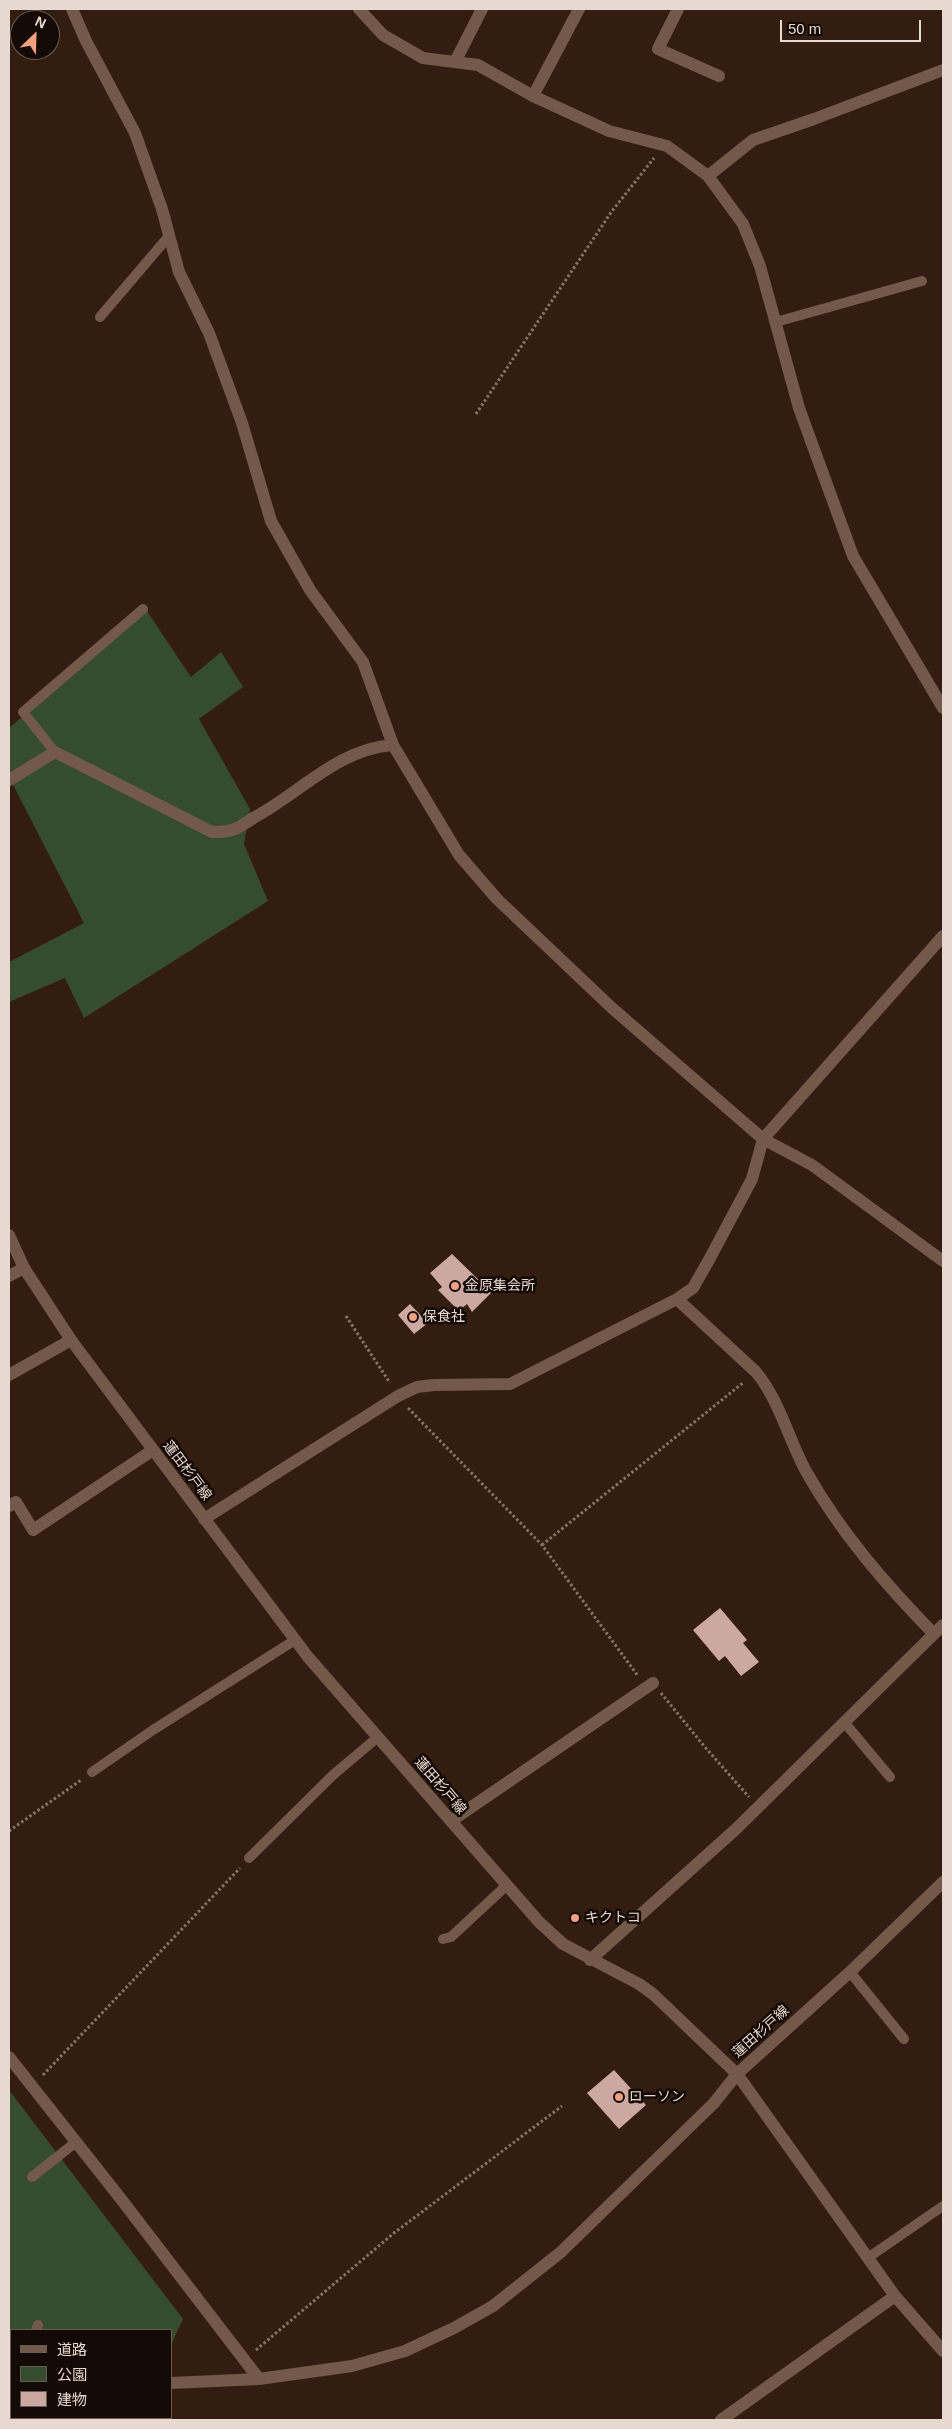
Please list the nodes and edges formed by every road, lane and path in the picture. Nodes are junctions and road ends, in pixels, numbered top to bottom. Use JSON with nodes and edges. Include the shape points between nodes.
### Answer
{"nodes":[{"id":1,"x":72,"y":9,"type":"edge"},
{"id":2,"x":360,"y":9,"type":"edge"},
{"id":3,"x":482,"y":9,"type":"edge"},
{"id":4,"x":579,"y":9,"type":"edge"},
{"id":5,"x":678,"y":9,"type":"edge"},
{"id":6,"x":455,"y":62,"type":"junction"},
{"id":7,"x":943,"y":70,"type":"edge"},
{"id":8,"x":719,"y":76,"type":"dead end"},
{"id":9,"x":534,"y":96,"type":"junction"},
{"id":10,"x":667,"y":146,"type":"junction"},
{"id":11,"x":708,"y":176,"type":"junction"},
{"id":12,"x":169,"y":236,"type":"junction"},
{"id":13,"x":922,"y":281,"type":"dead end"},
{"id":14,"x":100,"y":317,"type":"dead end"},
{"id":15,"x":776,"y":322,"type":"junction"},
{"id":16,"x":476,"y":414,"type":"dead end"},
{"id":17,"x":143,"y":609,"type":"dead end"},
{"id":18,"x":943,"y":708,"type":"edge"},
{"id":19,"x":393,"y":745,"type":"junction"},
{"id":20,"x":55,"y":752,"type":"junction"},
{"id":21,"x":9,"y":780,"type":"edge"},
{"id":22,"x":943,"y":936,"type":"edge"},
{"id":23,"x":764,"y":1139,"type":"junction"},
{"id":24,"x":9,"y":1235,"type":"edge"},
{"id":25,"x":943,"y":1261,"type":"edge"},
{"id":26,"x":24,"y":1268,"type":"junction"},
{"id":27,"x":9,"y":1276,"type":"edge"},
{"id":28,"x":677,"y":1299,"type":"junction"},
{"id":29,"x":346,"y":1316,"type":"dead end"},
{"id":30,"x":71,"y":1340,"type":"junction"},
{"id":31,"x":756,"y":1372,"type":"junction"},
{"id":32,"x":9,"y":1375,"type":"edge"},
{"id":33,"x":398,"y":1396,"type":"junction"},
{"id":34,"x":153,"y":1450,"type":"junction"},
{"id":35,"x":9,"y":1506,"type":"edge"},
{"id":36,"x":204,"y":1519,"type":"junction"},
{"id":37,"x":542,"y":1545,"type":"junction"},
{"id":38,"x":938,"y":1629,"type":"edge"},
{"id":39,"x":295,"y":1640,"type":"junction"},
{"id":40,"x":650,"y":1685,"type":"junction"},
{"id":41,"x":844,"y":1722,"type":"junction"},
{"id":42,"x":378,"y":1737,"type":"junction"},
{"id":43,"x":92,"y":1772,"type":"joint"},
{"id":44,"x":890,"y":1777,"type":"dead end"},
{"id":45,"x":758,"y":1807,"type":"junction"},
{"id":46,"x":451,"y":1821,"type":"junction"},
{"id":47,"x":9,"y":1830,"type":"edge"},
{"id":48,"x":249,"y":1858,"type":"joint"},
{"id":49,"x":943,"y":1882,"type":"edge"},
{"id":50,"x":507,"y":1885,"type":"junction"},
{"id":51,"x":443,"y":1939,"type":"dead end"},
{"id":52,"x":590,"y":1960,"type":"junction"},
{"id":53,"x":850,"y":1972,"type":"junction"},
{"id":54,"x":904,"y":2039,"type":"dead end"},
{"id":55,"x":9,"y":2057,"type":"edge"},
{"id":56,"x":737,"y":2074,"type":"junction"},
{"id":57,"x":32,"y":2086,"type":"junction"},
{"id":58,"x":562,"y":2106,"type":"dead end"},
{"id":59,"x":76,"y":2142,"type":"junction"},
{"id":60,"x":32,"y":2176,"type":"dead end"},
{"id":61,"x":943,"y":2206,"type":"edge"},
{"id":62,"x":869,"y":2257,"type":"junction"},
{"id":63,"x":895,"y":2296,"type":"junction"},
{"id":64,"x":943,"y":2352,"type":"edge"},
{"id":65,"x":244,"y":2360,"type":"junction"},
{"id":66,"x":259,"y":2379,"type":"junction"},
{"id":67,"x":173,"y":2386,"type":"edge"},
{"id":68,"x":721,"y":2420,"type":"edge"}],
"edges":[{"from":1,"to":12,"type":"street","via":[[135,133]]},
{"from":2,"to":6,"type":"street","via":[[383,35],[423,58]]},
{"from":3,"to":6,"type":"street"},
{"from":4,"to":9,"type":"street"},
{"from":5,"to":8,"type":"street","via":[[658,49]]},
{"from":6,"to":9,"type":"street","via":[[478,65]]},
{"from":7,"to":11,"type":"street","via":[[753,140]]},
{"from":9,"to":10,"type":"street","via":[[609,131]]},
{"from":10,"to":11,"type":"street"},
{"from":10,"to":16,"type":"path","via":[[648,164],[612,211]]},
{"from":11,"to":15,"type":"street","via":[[743,224],[760,266]]},
{"from":12,"to":14,"type":"lane"},
{"from":12,"to":19,"type":"street","via":[[179,272],[209,333],[242,423],[271,521],[310,590],[363,662]]},
{"from":13,"to":15,"type":"lane"},
{"from":15,"to":18,"type":"street","via":[[799,408],[853,556]]},
{"from":17,"to":20,"type":"lane","via":[[23,712]]},
{"from":19,"to":20,"type":"street","via":[[372,746],[356,753],[263,813],[231,830],[212,832]]},
{"from":19,"to":23,"type":"street","via":[[459,855],[497,899],[612,1008]]},
{"from":20,"to":21,"type":"street"},
{"from":22,"to":23,"type":"street"},
{"from":23,"to":25,"type":"street","via":[[812,1165]]},
{"from":23,"to":28,"type":"street","via":[[752,1178],[710,1258],[693,1288]]},
{"from":24,"to":26,"type":"street","name":"蓮田杉戸線"},
{"from":26,"to":27,"type":"street"},
{"from":26,"to":30,"type":"street","name":"蓮田杉戸線"},
{"from":28,"to":31,"type":"street"},
{"from":28,"to":33,"type":"street","via":[[510,1384],[434,1385],[417,1387]]},
{"from":29,"to":33,"type":"path"},
{"from":30,"to":32,"type":"street"},
{"from":30,"to":34,"type":"street","name":"蓮田杉戸線"},
{"from":31,"to":37,"type":"path"},
{"from":31,"to":38,"type":"street","via":[[767,1385],[817,1491],[869,1564]]},
{"from":33,"to":36,"type":"street"},
{"from":33,"to":37,"type":"path"},
{"from":34,"to":35,"type":"street","via":[[32,1530],[16,1502]]},
{"from":34,"to":36,"type":"street","name":"蓮田杉戸線"},
{"from":36,"to":39,"type":"street","name":"蓮田杉戸線"},
{"from":37,"to":40,"type":"path"},
{"from":38,"to":41,"type":"street"},
{"from":39,"to":42,"type":"street","name":"蓮田杉戸線"},
{"from":39,"to":43,"type":"lane"},
{"from":40,"to":45,"type":"path"},
{"from":40,"to":46,"type":"street"},
{"from":41,"to":44,"type":"lane"},
{"from":41,"to":45,"type":"street"},
{"from":42,"to":46,"type":"street","name":"蓮田杉戸線"},
{"from":42,"to":48,"type":"lane"},
{"from":43,"to":47,"type":"path"},
{"from":45,"to":52,"type":"street"},
{"from":46,"to":50,"type":"street","name":"蓮田杉戸線"},
{"from":48,"to":57,"type":"path"},
{"from":49,"to":53,"type":"street","name":"蓮田杉戸線"},
{"from":50,"to":51,"type":"lane","via":[[451,1937]]},
{"from":50,"to":52,"type":"street","name":"蓮田杉戸線","via":[[563,1944]]},
{"from":52,"to":56,"type":"street","name":"蓮田杉戸線","via":[[653,1994]]},
{"from":53,"to":54,"type":"lane"},
{"from":53,"to":56,"type":"street","name":"蓮田杉戸線"},
{"from":55,"to":57,"type":"street"},
{"from":56,"to":62,"type":"street"},
{"from":56,"to":66,"type":"street","via":[[714,2103],[561,2252],[493,2306],[405,2351],[352,2366]]},
{"from":57,"to":59,"type":"street"},
{"from":58,"to":65,"type":"path","via":[[409,2221]]},
{"from":59,"to":60,"type":"lane"},
{"from":59,"to":65,"type":"street"},
{"from":61,"to":62,"type":"lane"},
{"from":62,"to":63,"type":"street"},
{"from":63,"to":64,"type":"street"},
{"from":63,"to":68,"type":"street"},
{"from":65,"to":66,"type":"street"},
{"from":66,"to":67,"type":"street"}]}
